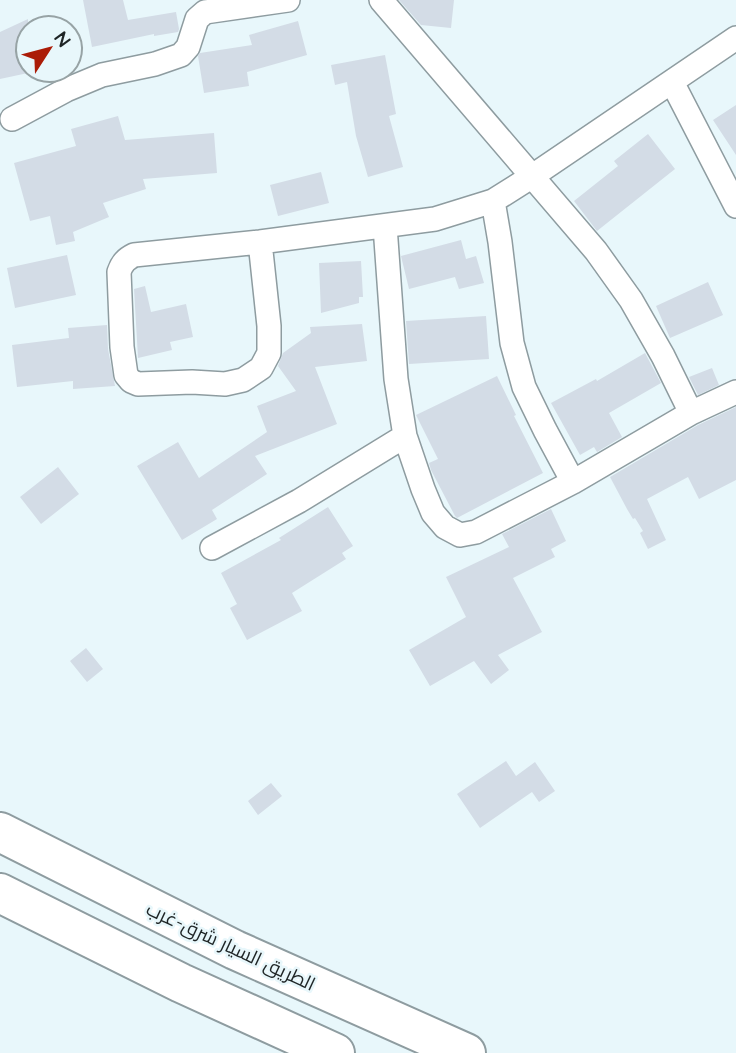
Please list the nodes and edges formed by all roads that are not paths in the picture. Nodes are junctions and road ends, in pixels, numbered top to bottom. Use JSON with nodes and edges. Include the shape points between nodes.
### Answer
{"nodes":[{"id":1,"x":288,"y":0,"type":"edge"},
{"id":2,"x":381,"y":0,"type":"edge"},
{"id":3,"x":736,"y":38,"type":"edge"},
{"id":4,"x":673,"y":82,"type":"junction"},
{"id":5,"x":12,"y":119,"type":"dead end"},
{"id":6,"x":531,"y":177,"type":"junction"},
{"id":7,"x":492,"y":201,"type":"junction"},
{"id":8,"x":736,"y":205,"type":"edge"},
{"id":9,"x":385,"y":226,"type":"junction"},
{"id":10,"x":260,"y":242,"type":"junction"},
{"id":11,"x":736,"y":392,"type":"edge"},
{"id":12,"x":691,"y":413,"type":"junction"},
{"id":13,"x":405,"y":436,"type":"junction"},
{"id":14,"x":573,"y":482,"type":"junction"},
{"id":15,"x":212,"y":548,"type":"dead end"},
{"id":16,"x":0,"y":832,"type":"edge"},
{"id":17,"x":0,"y":892,"type":"edge"},
{"id":18,"x":335,"y":1053,"type":"edge"},
{"id":19,"x":466,"y":1053,"type":"edge"}],
"edges":[{"from":1,"to":5,"type":"street","via":[[205,12],[197,19],[181,55],[102,75]]},
{"from":2,"to":6,"type":"street"},
{"from":3,"to":4,"type":"street"},
{"from":4,"to":6,"type":"street"},
{"from":4,"to":8,"type":"street"},
{"from":6,"to":7,"type":"street"},
{"from":6,"to":12,"type":"street","via":[[596,251],[631,300]]},
{"from":7,"to":9,"type":"street","via":[[435,219]]},
{"from":7,"to":14,"type":"street","via":[[512,343],[524,387]]},
{"from":9,"to":10,"type":"street"},
{"from":9,"to":13,"type":"street","via":[[396,379]]},
{"from":10,"to":10,"type":"street","via":[[134,255],[122,264],[122,346],[131,381],[225,384],[243,380],[261,368],[269,353],[269,326]]},
{"from":11,"to":12,"type":"street"},
{"from":12,"to":14,"type":"street"},
{"from":13,"to":14,"type":"street","via":[[433,513],[460,535],[476,532]]},
{"from":13,"to":15,"type":"street"},
{"from":16,"to":19,"type":"highway","name":"الطريق السيار شرق-غرب","via":[[235,950]]},
{"from":17,"to":18,"type":"highway","via":[[181,983]]}]}
